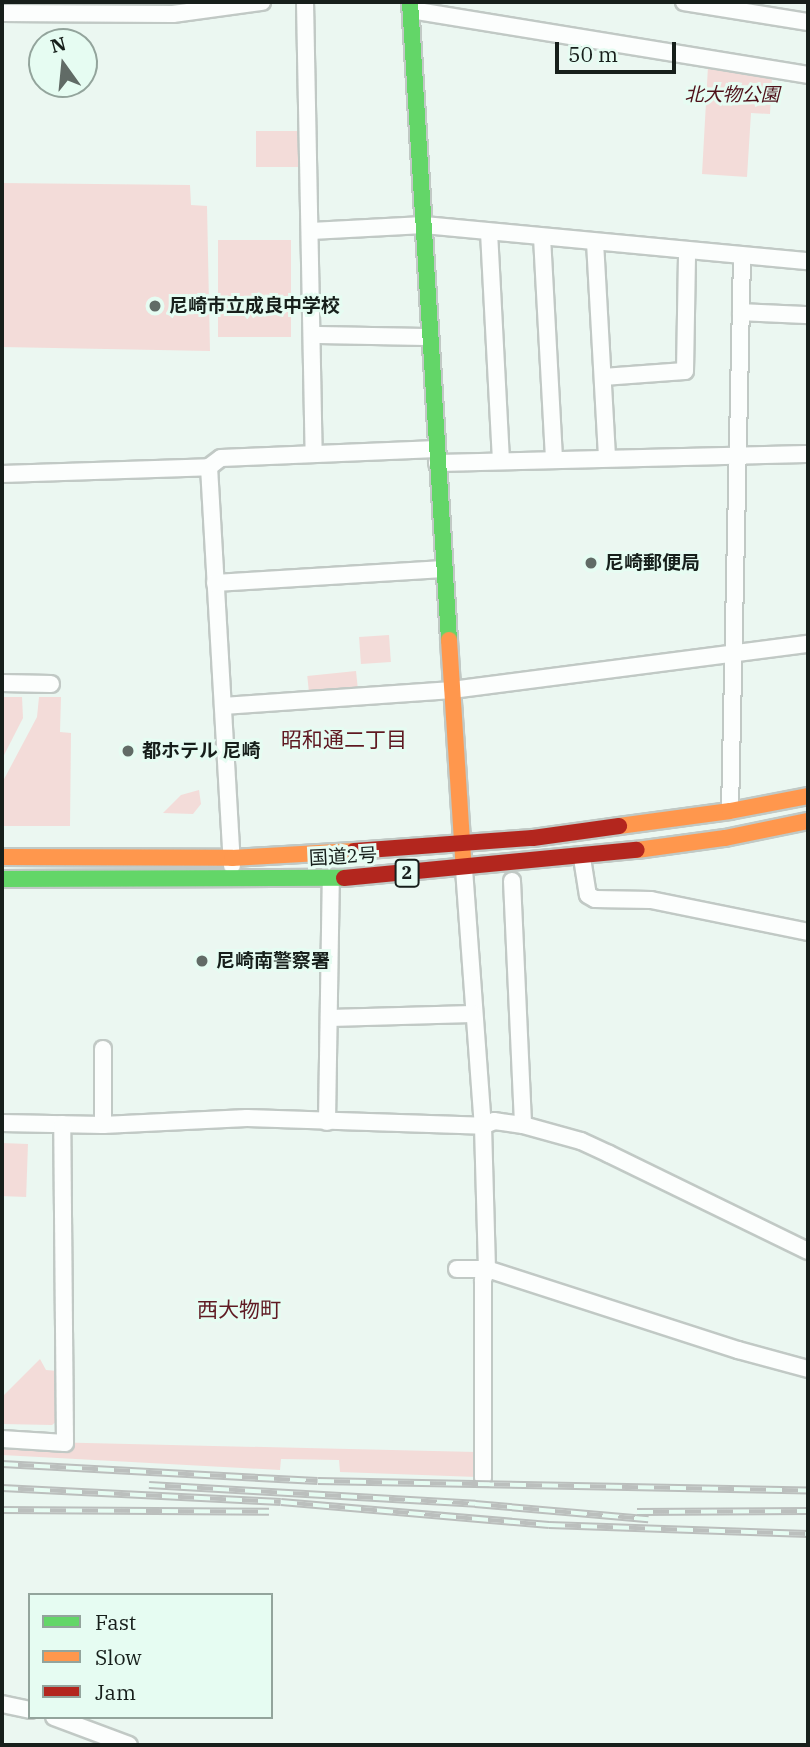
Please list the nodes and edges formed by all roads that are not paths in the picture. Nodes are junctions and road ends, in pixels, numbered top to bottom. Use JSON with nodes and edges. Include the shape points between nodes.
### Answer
{"nodes":[{"id":1,"x":262,"y":2,"type":"edge"},
{"id":2,"x":305,"y":2,"type":"edge"},
{"id":3,"x":684,"y":2,"type":"edge"},
{"id":4,"x":410,"y":6,"type":"edge"},
{"id":5,"x":116,"y":8,"type":"edge"},
{"id":6,"x":2,"y":13,"type":"edge"},
{"id":7,"x":808,"y":22,"type":"edge"},
{"id":8,"x":808,"y":75,"type":"edge"},
{"id":9,"x":424,"y":225,"type":"junction"},
{"id":10,"x":311,"y":231,"type":"junction"},
{"id":11,"x":489,"y":232,"type":"junction"},
{"id":12,"x":542,"y":237,"type":"junction"},
{"id":13,"x":595,"y":242,"type":"junction"},
{"id":14,"x":687,"y":251,"type":"junction"},
{"id":15,"x":742,"y":256,"type":"junction"},
{"id":16,"x":808,"y":261,"type":"edge"},
{"id":17,"x":741,"y":312,"type":"junction"},
{"id":18,"x":808,"y":314,"type":"edge"},
{"id":19,"x":314,"y":335,"type":"junction"},
{"id":20,"x":430,"y":337,"type":"junction"},
{"id":21,"x":603,"y":377,"type":"junction"},
{"id":22,"x":314,"y":452,"type":"junction"},
{"id":23,"x":808,"y":454,"type":"edge"},
{"id":24,"x":437,"y":456,"type":"junction"},
{"id":25,"x":737,"y":457,"type":"junction"},
{"id":26,"x":607,"y":458,"type":"junction"},
{"id":27,"x":554,"y":460,"type":"junction"},
{"id":28,"x":501,"y":461,"type":"junction"},
{"id":29,"x":209,"y":467,"type":"junction"},
{"id":30,"x":2,"y":474,"type":"edge"},
{"id":31,"x":444,"y":569,"type":"junction"},
{"id":32,"x":215,"y":583,"type":"junction"},
{"id":33,"x":808,"y":644,"type":"edge"},
{"id":34,"x":733,"y":653,"type":"junction"},
{"id":35,"x":2,"y":683,"type":"edge"},
{"id":36,"x":51,"y":684,"type":"dead end"},
{"id":37,"x":452,"y":690,"type":"junction"},
{"id":38,"x":223,"y":706,"type":"junction"},
{"id":39,"x":808,"y":796,"type":"edge"},
{"id":40,"x":730,"y":811,"type":"junction"},
{"id":41,"x":808,"y":821,"type":"edge"},
{"id":42,"x":461,"y":843,"type":"junction"},
{"id":43,"x":2,"y":857,"type":"edge"},
{"id":44,"x":232,"y":858,"type":"junction"},
{"id":45,"x":582,"y":858,"type":"junction"},
{"id":46,"x":464,"y":869,"type":"junction"},
{"id":47,"x":2,"y":879,"type":"edge"},
{"id":48,"x":331,"y":880,"type":"junction"},
{"id":49,"x":512,"y":881,"type":"dead end"},
{"id":50,"x":232,"y":882,"type":"junction"},
{"id":51,"x":808,"y":932,"type":"edge"},
{"id":52,"x":473,"y":1014,"type":"junction"},
{"id":53,"x":329,"y":1018,"type":"junction"},
{"id":54,"x":103,"y":1049,"type":"dead end"},
{"id":55,"x":327,"y":1122,"type":"junction"},
{"id":56,"x":2,"y":1123,"type":"edge"},
{"id":57,"x":62,"y":1124,"type":"junction"},
{"id":58,"x":103,"y":1125,"type":"junction"},
{"id":59,"x":523,"y":1125,"type":"junction"},
{"id":60,"x":483,"y":1126,"type":"junction"},
{"id":61,"x":808,"y":1251,"type":"edge"},
{"id":62,"x":457,"y":1269,"type":"dead end"},
{"id":63,"x":486,"y":1269,"type":"junction"},
{"id":64,"x":808,"y":1369,"type":"edge"},
{"id":65,"x":2,"y":1439,"type":"edge"},
{"id":66,"x":483,"y":1478,"type":"dead end"},
{"id":67,"x":2,"y":1704,"type":"edge"},
{"id":68,"x":28,"y":1710,"type":"edge"},
{"id":69,"x":59,"y":1719,"type":"edge"},
{"id":70,"x":130,"y":1745,"type":"edge"}],
"edges":[{"from":1,"to":5,"type":"street","via":[[173,14]]},
{"from":2,"to":10,"type":"street"},
{"from":3,"to":7,"type":"street"},
{"from":4,"to":8,"type":"street"},
{"from":4,"to":9,"type":"main road"},
{"from":5,"to":6,"type":"street"},
{"from":9,"to":10,"type":"street"},
{"from":9,"to":11,"type":"street"},
{"from":9,"to":20,"type":"main road"},
{"from":10,"to":19,"type":"street"},
{"from":11,"to":12,"type":"street"},
{"from":11,"to":28,"type":"street"},
{"from":12,"to":13,"type":"street"},
{"from":12,"to":27,"type":"street"},
{"from":13,"to":14,"type":"street"},
{"from":13,"to":21,"type":"street"},
{"from":14,"to":15,"type":"street"},
{"from":14,"to":21,"type":"street","via":[[685,370]]},
{"from":15,"to":16,"type":"street"},
{"from":15,"to":17,"type":"street"},
{"from":17,"to":18,"type":"street"},
{"from":17,"to":25,"type":"street"},
{"from":19,"to":20,"type":"street"},
{"from":19,"to":22,"type":"street"},
{"from":20,"to":24,"type":"main road"},
{"from":21,"to":26,"type":"street"},
{"from":22,"to":24,"type":"street"},
{"from":22,"to":29,"type":"street","via":[[221,458]]},
{"from":23,"to":25,"type":"street"},
{"from":24,"to":28,"type":"street"},
{"from":24,"to":31,"type":"main road"},
{"from":25,"to":26,"type":"street"},
{"from":25,"to":34,"type":"street"},
{"from":26,"to":27,"type":"street"},
{"from":27,"to":28,"type":"street"},
{"from":29,"to":30,"type":"street"},
{"from":29,"to":32,"type":"street"},
{"from":31,"to":32,"type":"street"},
{"from":31,"to":37,"type":"main road"},
{"from":32,"to":38,"type":"street"},
{"from":33,"to":34,"type":"street"},
{"from":34,"to":37,"type":"street"},
{"from":34,"to":40,"type":"street"},
{"from":35,"to":36,"type":"street"},
{"from":37,"to":38,"type":"street"},
{"from":37,"to":42,"type":"main road"},
{"from":38,"to":44,"type":"street"},
{"from":39,"to":40,"type":"main road","name":"国道2号","number":"2"},
{"from":40,"to":42,"type":"main road","name":"国道2号","number":"2","via":[[533,838]]},
{"from":41,"to":45,"type":"main road","name":"国道2号","number":"2"},
{"from":42,"to":44,"type":"main road","name":"国道2号","number":"2"},
{"from":42,"to":46,"type":"main road"},
{"from":43,"to":44,"type":"main road","name":"国道2号","number":"2"},
{"from":44,"to":50,"type":"street"},
{"from":45,"to":46,"type":"main road","name":"国道2号","number":"2"},
{"from":45,"to":51,"type":"street","via":[[588,895],[595,899],[651,900]]},
{"from":46,"to":48,"type":"main road","name":"国道2号","number":"2"},
{"from":46,"to":52,"type":"street"},
{"from":47,"to":50,"type":"main road","name":"国道2号","number":"2"},
{"from":48,"to":50,"type":"main road","name":"国道2号","number":"2"},
{"from":48,"to":53,"type":"street"},
{"from":49,"to":59,"type":"street"},
{"from":52,"to":53,"type":"street"},
{"from":52,"to":60,"type":"street"},
{"from":53,"to":55,"type":"street"},
{"from":54,"to":58,"type":"street"},
{"from":55,"to":58,"type":"street","via":[[247,1118]]},
{"from":55,"to":60,"type":"street"},
{"from":56,"to":57,"type":"street"},
{"from":57,"to":58,"type":"street"},
{"from":57,"to":65,"type":"street","via":[[65,1443]]},
{"from":59,"to":60,"type":"street","via":[[494,1121]]},
{"from":59,"to":61,"type":"street","via":[[609,1154]]},
{"from":60,"to":63,"type":"street"},
{"from":62,"to":63,"type":"street"},
{"from":63,"to":64,"type":"street"},
{"from":63,"to":66,"type":"street"},
{"from":67,"to":68,"type":"street"},
{"from":69,"to":70,"type":"street"}]}
